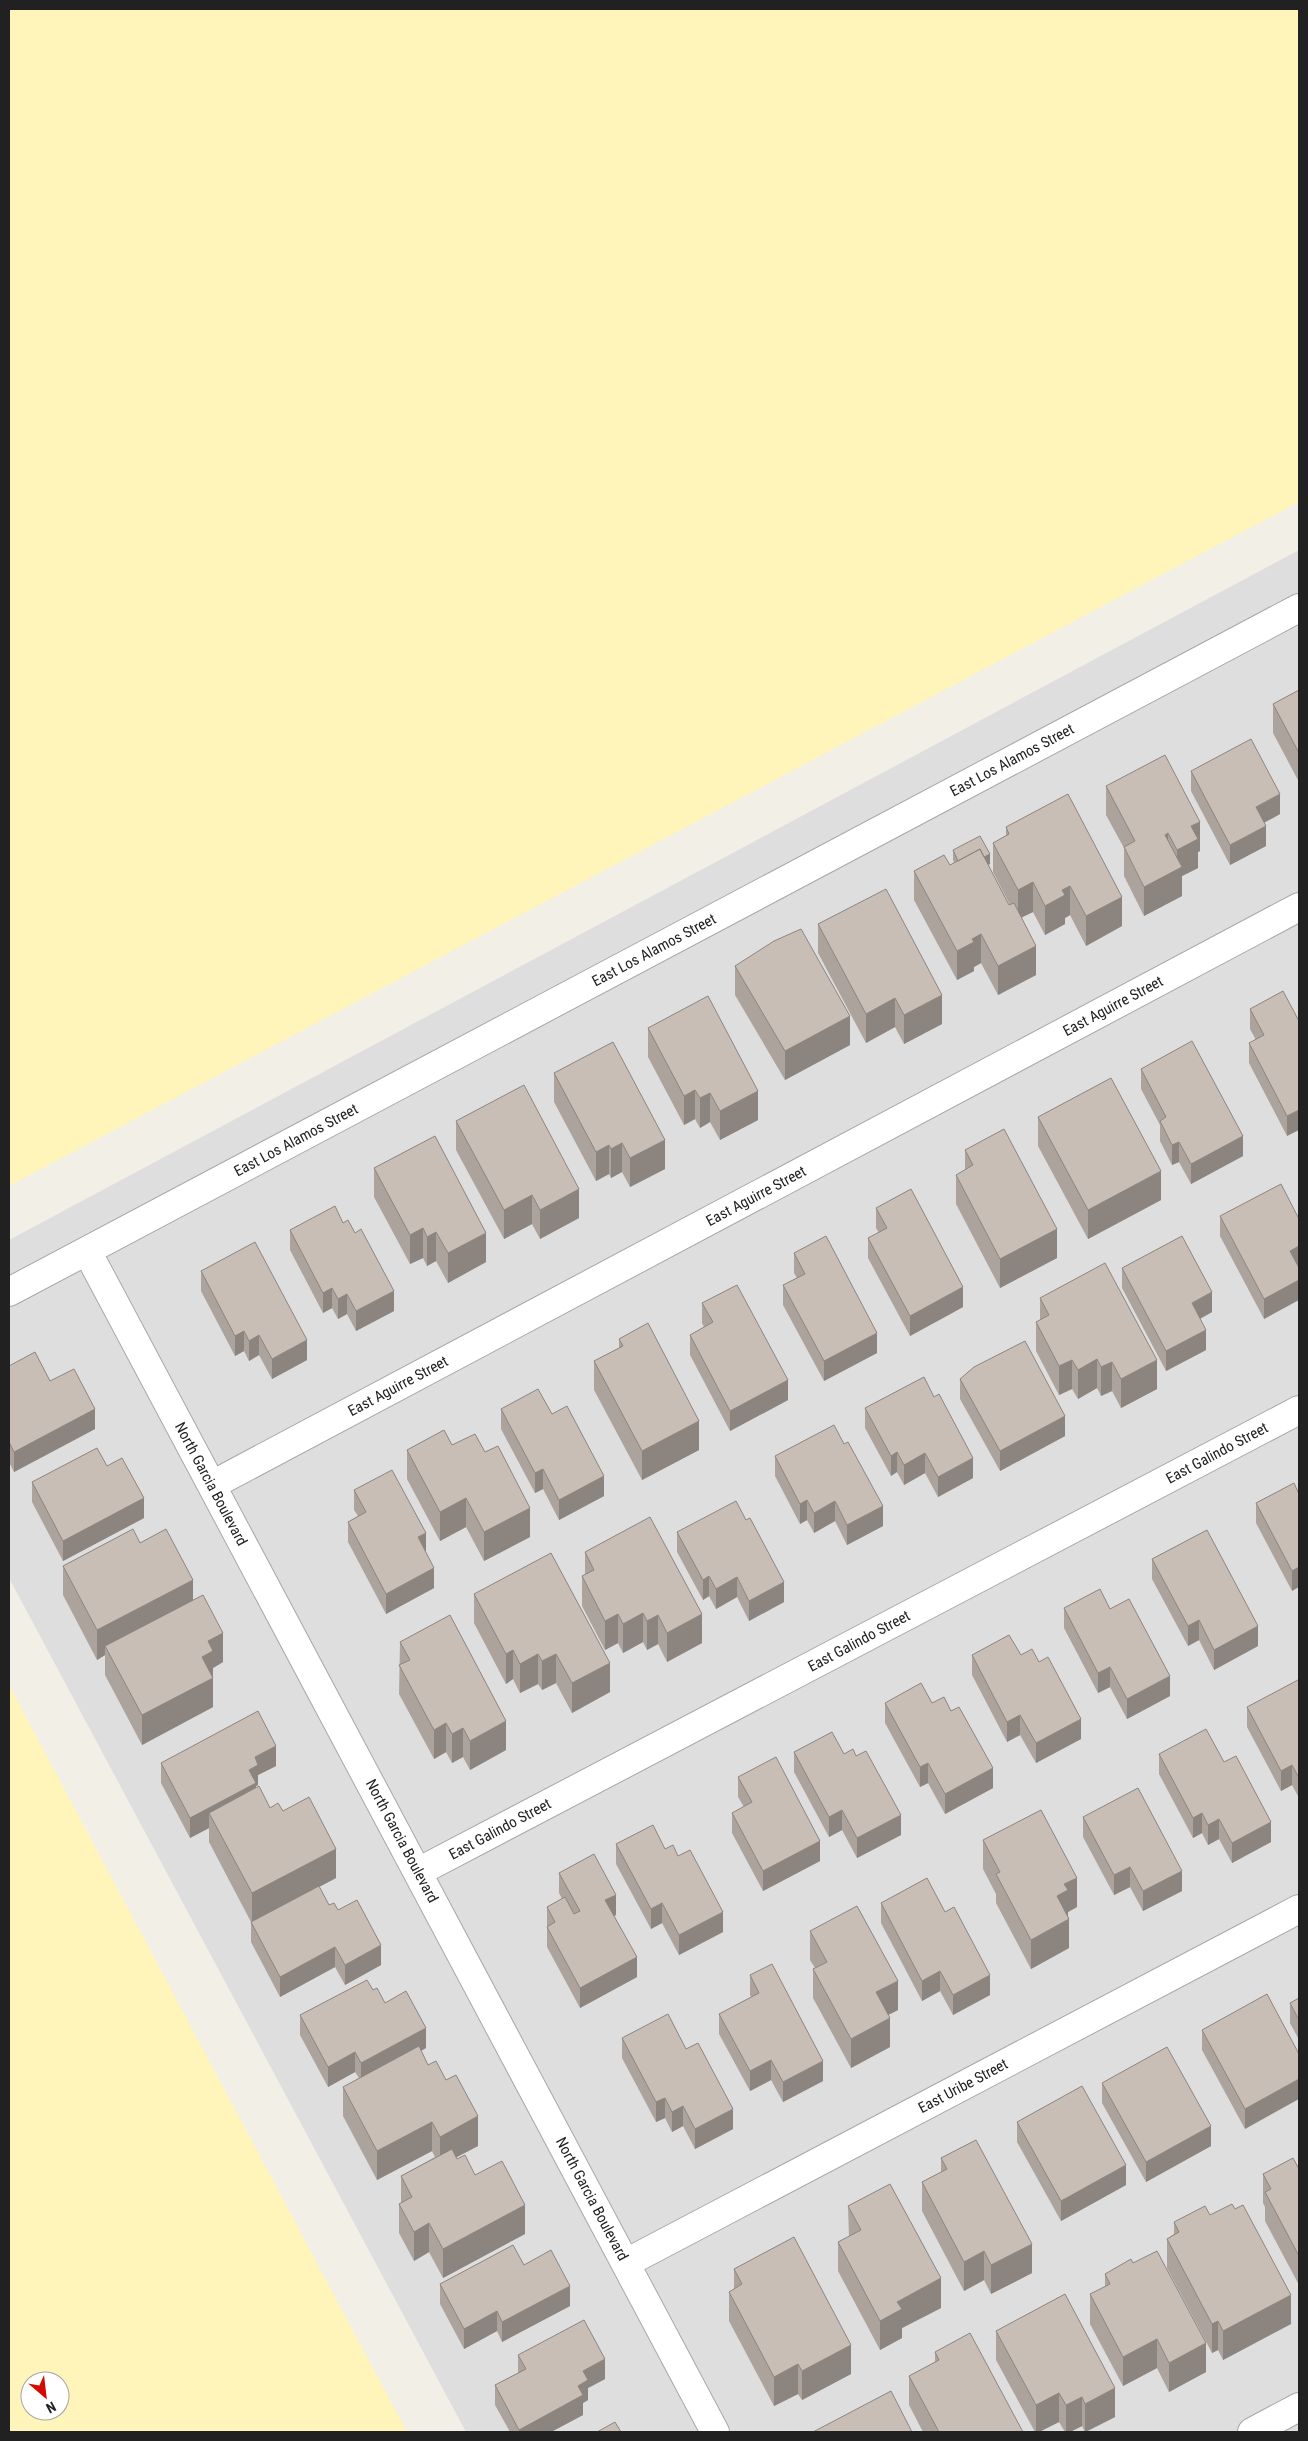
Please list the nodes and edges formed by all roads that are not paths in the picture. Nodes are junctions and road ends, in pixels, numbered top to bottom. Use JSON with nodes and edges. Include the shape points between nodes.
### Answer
{"nodes":[{"id":1,"x":1299,"y":608,"type":"edge"},
{"id":2,"x":1299,"y":906,"type":"edge"},
{"id":3,"x":86,"y":1251,"type":"junction"},
{"id":4,"x":9,"y":1292,"type":"edge"},
{"id":5,"x":1299,"y":1410,"type":"edge"},
{"id":6,"x":212,"y":1485,"type":"junction"},
{"id":7,"x":418,"y":1872,"type":"junction"},
{"id":8,"x":1299,"y":1909,"type":"edge"},
{"id":9,"x":626,"y":2263,"type":"junction"},
{"id":10,"x":1299,"y":2407,"type":"edge"},
{"id":11,"x":715,"y":2432,"type":"edge"},
{"id":12,"x":1252,"y":2432,"type":"edge"}],
"edges":[{"from":1,"to":3,"type":"street","name":"East Los Alamos Street"},
{"from":2,"to":6,"type":"street","name":"East Aguirre Street"},
{"from":3,"to":4,"type":"street","name":"East Los Alamos Street"},
{"from":3,"to":6,"type":"street","name":"North Garcia Boulevard"},
{"from":5,"to":7,"type":"street","name":"East Galindo Street"},
{"from":6,"to":7,"type":"street","name":"North Garcia Boulevard"},
{"from":7,"to":9,"type":"street","name":"North Garcia Boulevard"},
{"from":8,"to":9,"type":"street","name":"East Uribe Street"},
{"from":9,"to":11,"type":"street","name":"North Garcia Boulevard"},
{"from":10,"to":12,"type":"street"}]}
